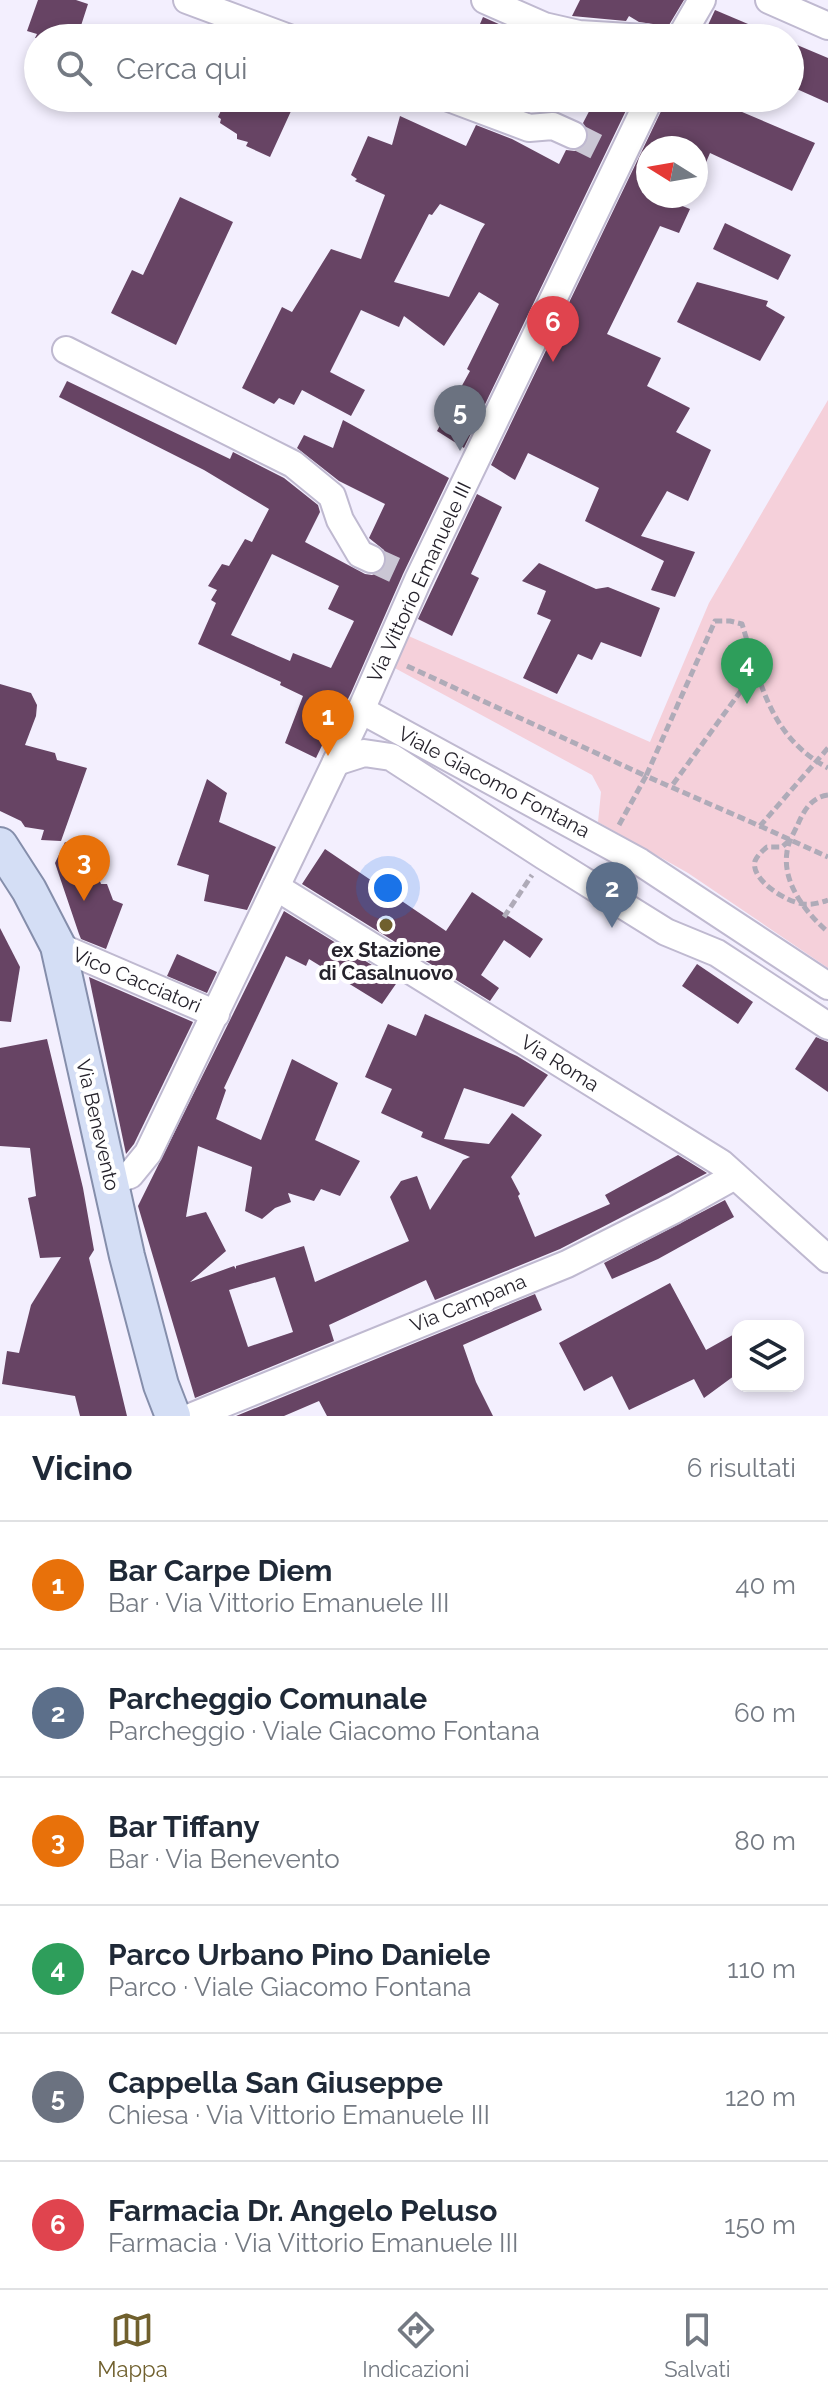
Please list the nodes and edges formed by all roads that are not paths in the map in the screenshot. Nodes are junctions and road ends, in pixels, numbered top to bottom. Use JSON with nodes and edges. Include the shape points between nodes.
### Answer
{"nodes":[{"id":1,"x":187,"y":0,"type":"edge"},
{"id":2,"x":485,"y":0,"type":"edge"},
{"id":3,"x":702,"y":0,"type":"edge"},
{"id":4,"x":769,"y":0,"type":"edge"},
{"id":5,"x":251,"y":24,"type":"edge"},
{"id":6,"x":539,"y":24,"type":"edge"},
{"id":7,"x":688,"y":24,"type":"edge"},
{"id":8,"x":828,"y":26,"type":"edge"},
{"id":9,"x":486,"y":112,"type":"edge"},
{"id":10,"x":642,"y":112,"type":"edge"},
{"id":11,"x":573,"y":135,"type":"tunnel mouth"},
{"id":12,"x":66,"y":350,"type":"dead end"},
{"id":13,"x":371,"y":559,"type":"tunnel mouth"},
{"id":14,"x":361,"y":710,"type":"junction"},
{"id":15,"x":336,"y":762,"type":"junction"},
{"id":16,"x":0,"y":845,"type":"edge"},
{"id":17,"x":276,"y":887,"type":"junction"},
{"id":18,"x":58,"y":946,"type":"junction"},
{"id":19,"x":828,"y":986,"type":"edge"},
{"id":20,"x":216,"y":1014,"type":"junction"},
{"id":21,"x":828,"y":1026,"type":"edge"},
{"id":22,"x":735,"y":1176,"type":"junction"},
{"id":23,"x":111,"y":1181,"type":"junction"},
{"id":24,"x":828,"y":1259,"type":"edge"},
{"id":25,"x":173,"y":1416,"type":"edge"},
{"id":26,"x":193,"y":1416,"type":"edge"}],
"edges":[{"from":1,"to":5,"type":"street"},
{"from":2,"to":6,"type":"street"},
{"from":3,"to":7,"type":"street"},
{"from":4,"to":8,"type":"street"},
{"from":9,"to":11,"type":"street","via":[[529,128],[553,126]]},
{"from":10,"to":14,"type":"street","name":"Via Vittorio Emanuele III","via":[[615,156],[413,578]]},
{"from":12,"to":13,"type":"street","via":[[293,464],[332,496],[360,554]]},
{"from":14,"to":15,"type":"street","name":"Via Vittorio Emanuele III"},
{"from":14,"to":19,"type":"street","name":"Viale Giacomo Fontana","via":[[629,856]]},
{"from":15,"to":17,"type":"street","name":"Via Vittorio Emanuele III"},
{"from":15,"to":21,"type":"street","via":[[364,753],[391,757],[666,932],[717,953]]},
{"from":16,"to":18,"type":"main road","name":"Via Benevento"},
{"from":17,"to":20,"type":"street","name":"Via Vittorio Emanuele III"},
{"from":17,"to":22,"type":"street","name":"Via Roma"},
{"from":18,"to":20,"type":"street","name":"Vico Cacciatori"},
{"from":18,"to":23,"type":"main road","name":"Via Benevento"},
{"from":20,"to":23,"type":"street","name":"Via Vittorio Emanuele III","via":[[148,1153],[130,1175]]},
{"from":22,"to":24,"type":"street","name":"Via Roma"},
{"from":22,"to":26,"type":"street","name":"Via Campana","via":[[567,1264]]},
{"from":23,"to":25,"type":"main road","name":"Via Benevento"}]}
